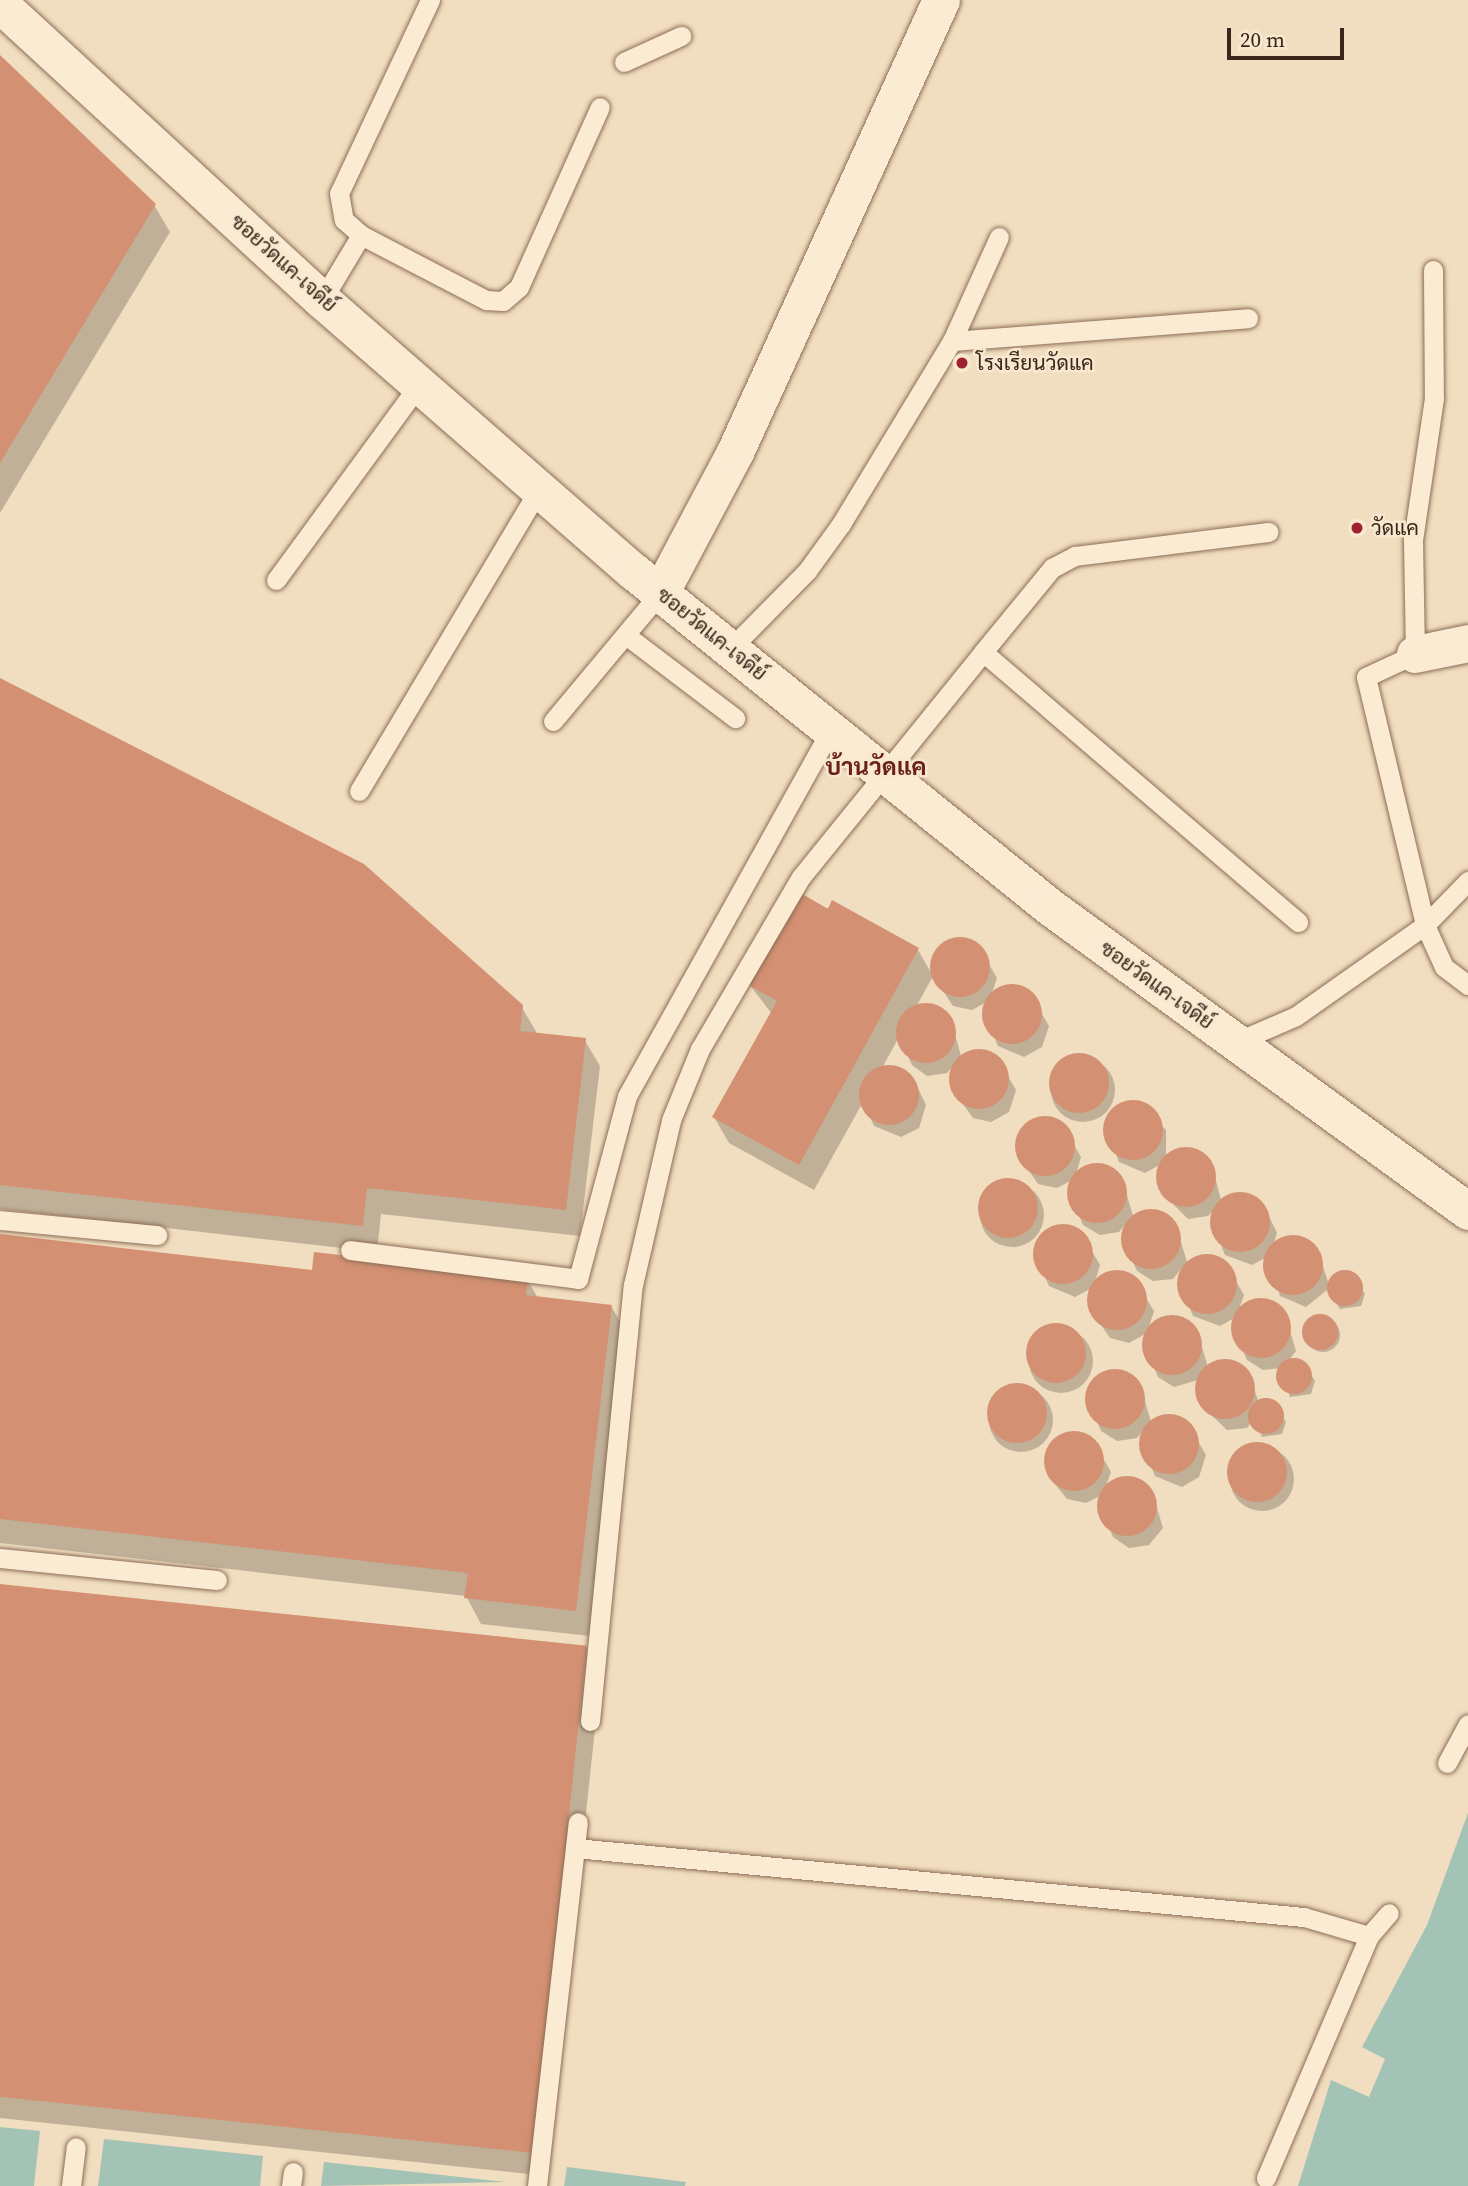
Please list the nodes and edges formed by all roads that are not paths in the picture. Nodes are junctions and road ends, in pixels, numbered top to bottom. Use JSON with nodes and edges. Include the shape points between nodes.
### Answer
{"nodes":[{"id":1,"x":429,"y":0,"type":"edge"},
{"id":2,"x":941,"y":0,"type":"edge"},
{"id":3,"x":0,"y":4,"type":"edge"},
{"id":4,"x":681,"y":36,"type":"dead end"},
{"id":5,"x":624,"y":62,"type":"dead end"},
{"id":6,"x":600,"y":107,"type":"dead end"},
{"id":7,"x":361,"y":235,"type":"junction"},
{"id":8,"x":999,"y":237,"type":"dead end"},
{"id":9,"x":1433,"y":270,"type":"dead end"},
{"id":10,"x":322,"y":300,"type":"junction"},
{"id":11,"x":1248,"y":318,"type":"dead end"},
{"id":12,"x":952,"y":341,"type":"junction"},
{"id":13,"x":421,"y":382,"type":"junction"},
{"id":14,"x":540,"y":488,"type":"junction"},
{"id":15,"x":1269,"y":532,"type":"dead end"},
{"id":16,"x":276,"y":580,"type":"dead end"},
{"id":17,"x":660,"y":593,"type":"junction"},
{"id":18,"x":627,"y":636,"type":"junction"},
{"id":19,"x":1468,"y":643,"type":"edge"},
{"id":20,"x":732,"y":647,"type":"junction"},
{"id":21,"x":983,"y":652,"type":"junction"},
{"id":22,"x":1415,"y":654,"type":"junction"},
{"id":23,"x":735,"y":718,"type":"dead end"},
{"id":24,"x":553,"y":721,"type":"dead end"},
{"id":25,"x":831,"y":730,"type":"junction"},
{"id":26,"x":887,"y":775,"type":"junction"},
{"id":27,"x":359,"y":790,"type":"dead end"},
{"id":28,"x":1468,"y":881,"type":"edge"},
{"id":29,"x":1298,"y":922,"type":"dead end"},
{"id":30,"x":1425,"y":925,"type":"junction"},
{"id":31,"x":1468,"y":985,"type":"edge"},
{"id":32,"x":1236,"y":1042,"type":"junction"},
{"id":33,"x":1468,"y":1212,"type":"edge"},
{"id":34,"x":0,"y":1220,"type":"edge"},
{"id":35,"x":158,"y":1235,"type":"dead end"},
{"id":36,"x":350,"y":1250,"type":"dead end"},
{"id":37,"x":0,"y":1558,"type":"edge"},
{"id":38,"x":217,"y":1580,"type":"dead end"},
{"id":39,"x":590,"y":1721,"type":"dead end"},
{"id":40,"x":1468,"y":1724,"type":"edge"},
{"id":41,"x":1447,"y":1763,"type":"dead end"},
{"id":42,"x":578,"y":1822,"type":"dead end"},
{"id":43,"x":575,"y":1848,"type":"junction"},
{"id":44,"x":1389,"y":1913,"type":"dead end"},
{"id":45,"x":1369,"y":1936,"type":"junction"},
{"id":46,"x":76,"y":2147,"type":"dead end"},
{"id":47,"x":1266,"y":2178,"type":"dead end"},
{"id":48,"x":71,"y":2186,"type":"edge"},
{"id":49,"x":537,"y":2186,"type":"edge"}],
"edges":[{"from":1,"to":7,"type":"lane","via":[[339,193],[344,220]]},
{"from":2,"to":17,"type":"street","via":[[736,452]]},
{"from":3,"to":10,"type":"street","name":"ซอยวัดแค-เจดีย์"},
{"from":4,"to":5,"type":"lane"},
{"from":6,"to":7,"type":"lane","via":[[519,287],[503,301],[486,300]]},
{"from":7,"to":10,"type":"lane"},
{"from":8,"to":12,"type":"lane"},
{"from":9,"to":22,"type":"lane","via":[[1434,398],[1413,540]]},
{"from":10,"to":13,"type":"street","name":"ซอยวัดแค-เจดีย์"},
{"from":11,"to":12,"type":"lane"},
{"from":12,"to":20,"type":"lane","via":[[841,524],[807,571]]},
{"from":13,"to":14,"type":"street","name":"ซอยวัดแค-เจดีย์"},
{"from":13,"to":16,"type":"lane"},
{"from":14,"to":17,"type":"street","name":"ซอยวัดแค-เจดีย์"},
{"from":14,"to":27,"type":"lane"},
{"from":15,"to":21,"type":"lane","via":[[1075,556],[1052,568]]},
{"from":17,"to":18,"type":"lane"},
{"from":17,"to":20,"type":"street","name":"ซอยวัดแค-เจดีย์"},
{"from":18,"to":23,"type":"lane"},
{"from":18,"to":24,"type":"lane"},
{"from":19,"to":22,"type":"street"},
{"from":20,"to":25,"type":"street","name":"ซอยวัดแค-เจดีย์"},
{"from":21,"to":26,"type":"lane"},
{"from":21,"to":29,"type":"lane"},
{"from":22,"to":30,"type":"lane","via":[[1366,677]]},
{"from":25,"to":26,"type":"street","name":"ซอยวัดแค-เจดีย์"},
{"from":25,"to":36,"type":"lane","via":[[627,1096],[578,1279]]},
{"from":26,"to":32,"type":"street","name":"ซอยวัดแค-เจดีย์","via":[[1051,907]]},
{"from":26,"to":39,"type":"lane","via":[[801,877],[700,1049],[671,1120],[633,1285]]},
{"from":28,"to":30,"type":"lane"},
{"from":30,"to":31,"type":"lane","via":[[1444,967]]},
{"from":30,"to":32,"type":"lane","via":[[1296,1016]]},
{"from":32,"to":33,"type":"street","name":"ซอยวัดแค-เจดีย์"},
{"from":34,"to":35,"type":"lane"},
{"from":37,"to":38,"type":"lane"},
{"from":40,"to":41,"type":"lane"},
{"from":42,"to":43,"type":"lane"},
{"from":43,"to":45,"type":"lane","via":[[1304,1917]]},
{"from":43,"to":49,"type":"lane"},
{"from":44,"to":45,"type":"lane"},
{"from":45,"to":47,"type":"lane"},
{"from":46,"to":48,"type":"lane"}]}
